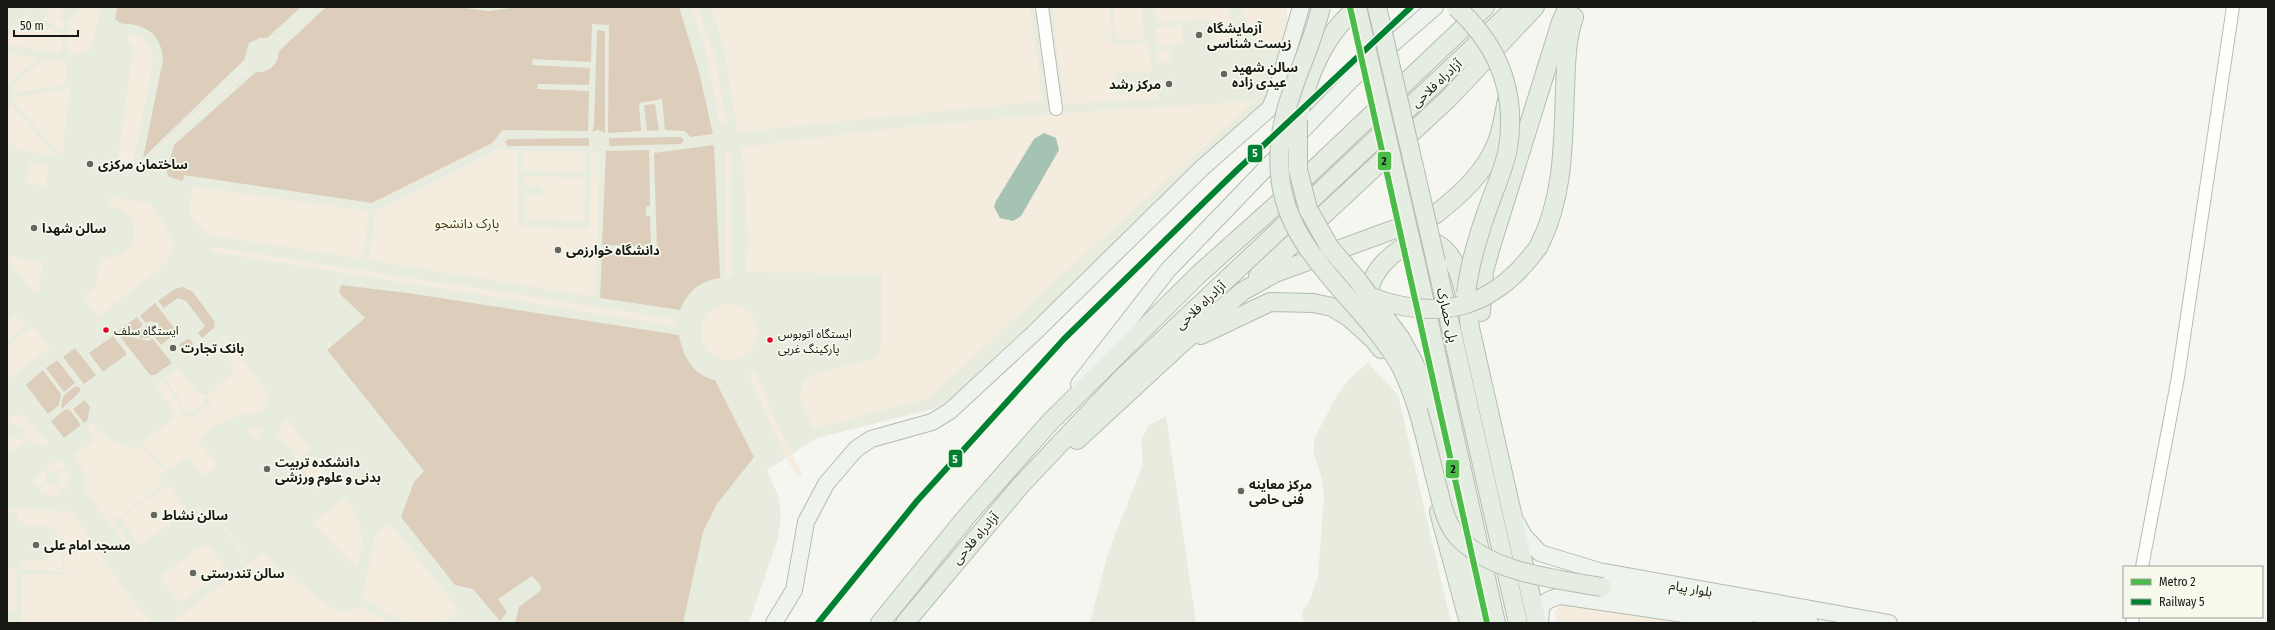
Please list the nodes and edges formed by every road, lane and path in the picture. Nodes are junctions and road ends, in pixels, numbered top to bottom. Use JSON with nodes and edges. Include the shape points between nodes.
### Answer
{"nodes":[{"id":1,"x":1042,"y":7,"type":"edge"},
{"id":2,"x":1301,"y":7,"type":"edge"},
{"id":3,"x":1322,"y":7,"type":"edge"},
{"id":4,"x":1358,"y":7,"type":"edge"},
{"id":5,"x":1378,"y":7,"type":"edge"},
{"id":6,"x":1435,"y":7,"type":"edge"},
{"id":7,"x":1456,"y":7,"type":"edge"},
{"id":8,"x":1485,"y":7,"type":"edge"},
{"id":9,"x":1516,"y":7,"type":"edge"},
{"id":10,"x":1535,"y":7,"type":"edge"},
{"id":11,"x":1568,"y":7,"type":"edge"},
{"id":12,"x":1577,"y":7,"type":"edge"},
{"id":13,"x":2234,"y":7,"type":"edge"},
{"id":14,"x":1293,"y":36,"type":"junction"},
{"id":15,"x":1509,"y":92,"type":"junction"},
{"id":16,"x":1056,"y":109,"type":"dead end"},
{"id":17,"x":1328,"y":275,"type":"junction"},
{"id":18,"x":1243,"y":291,"type":"junction"},
{"id":19,"x":1466,"y":293,"type":"junction"},
{"id":20,"x":1373,"y":339,"type":"junction"},
{"id":21,"x":1182,"y":343,"type":"junction"},
{"id":22,"x":1483,"y":384,"type":"junction"},
{"id":23,"x":1050,"y":422,"type":"junction"},
{"id":24,"x":1514,"y":516,"type":"junction"},
{"id":25,"x":989,"y":523,"type":"junction"},
{"id":26,"x":1562,"y":560,"type":"junction"},
{"id":27,"x":2142,"y":566,"type":"edge"},
{"id":28,"x":1597,"y":586,"type":"junction"},
{"id":29,"x":1561,"y":596,"type":"junction"},
{"id":30,"x":774,"y":623,"type":"edge"},
{"id":31,"x":880,"y":623,"type":"edge"},
{"id":32,"x":905,"y":623,"type":"edge"},
{"id":33,"x":1469,"y":623,"type":"edge"},
{"id":34,"x":1481,"y":623,"type":"edge"},
{"id":35,"x":1496,"y":623,"type":"edge"},
{"id":36,"x":1518,"y":623,"type":"edge"},
{"id":37,"x":1538,"y":623,"type":"edge"},
{"id":38,"x":1746,"y":623,"type":"edge"},
{"id":39,"x":1810,"y":623,"type":"edge"},
{"id":40,"x":1889,"y":623,"type":"edge"}],
"edges":[{"from":1,"to":16,"type":"street"},
{"from":2,"to":14,"type":"main road"},
{"from":3,"to":14,"type":"main road"},
{"from":3,"to":17,"type":"highway","bridge":true,"via":[[1286,106],[1280,133],[1279,158],[1284,197],[1293,223],[1310,252]]},
{"from":4,"to":34,"type":"highway","bridge":true,"via":[[1337,28],[1324,47],[1303,95],[1298,120],[1298,170],[1308,210],[1330,248],[1356,278],[1401,339],[1429,399]]},
{"from":4,"to":35,"type":"highway","name":"پل حصارک","bridge":true},
{"from":5,"to":36,"type":"highway","name":"پل حصارک","bridge":true},
{"from":6,"to":23,"type":"main road","via":[[1352,80],[1174,264]]},
{"from":7,"to":15,"type":"highway","bridge":true,"via":[[1477,30],[1493,54]]},
{"from":8,"to":23,"type":"highway","name":"آزادراه فلاحی","via":[[1284,198],[1198,275]]},
{"from":9,"to":25,"type":"highway","name":"آزادراه فلاحی","via":[[1122,378],[1066,435]]},
{"from":10,"to":18,"type":"highway","via":[[1449,98]]},
{"from":11,"to":22,"type":"highway","via":[[1484,271],[1480,320],[1486,359]]},
{"from":12,"to":17,"type":"highway","bridge":true,"via":[[1567,53],[1560,179],[1553,214],[1539,246],[1521,269],[1479,300],[1456,307],[1415,308],[1383,302]]},
{"from":13,"to":27,"type":"street","via":[[2178,377]]},
{"from":14,"to":30,"type":"main road","via":[[1270,108],[1202,168],[1033,334],[950,411],[932,422],[871,439],[856,449],[845,461],[826,484],[806,522],[794,590]]},
{"from":15,"to":18,"type":"highway","via":[[1497,142],[1484,166],[1468,188],[1441,209],[1396,229],[1275,273]]},
{"from":15,"to":19,"type":"highway","bridge":true,"via":[[1508,149],[1477,240]]},
{"from":17,"to":28,"type":"highway","bridge":true,"via":[[1377,332],[1403,373],[1420,418],[1445,514],[1457,535],[1480,553],[1510,567],[1537,576]]},
{"from":18,"to":21,"type":"highway"},
{"from":19,"to":20,"type":"highway","via":[[1454,264],[1437,244],[1426,242],[1407,245],[1384,263],[1374,276],[1368,292],[1368,315]]},
{"from":19,"to":22,"type":"highway","via":[[1470,328]]},
{"from":20,"to":21,"type":"highway","via":[[1350,318],[1332,307],[1313,303],[1270,302]]},
{"from":20,"to":33,"type":"highway","via":[[1390,360],[1401,381]]},
{"from":21,"to":25,"type":"highway"},
{"from":22,"to":24,"type":"highway"},
{"from":23,"to":31,"type":"highway","name":"آزادراه فلاحی","via":[[967,516]]},
{"from":24,"to":26,"type":"main road","name":"بلوار پیام","via":[[1532,546],[1540,553]]},
{"from":24,"to":37,"type":"highway"},
{"from":25,"to":32,"type":"highway","name":"آزادراه فلاحی"},
{"from":26,"to":28,"type":"main road","name":"بلوار پیام"},
{"from":26,"to":29,"type":"main road","via":[[1569,568],[1572,579],[1568,589]]},
{"from":28,"to":29,"type":"main road","name":"بلوار پیام"},
{"from":28,"to":38,"type":"main road","name":"بلوار پیام"},
{"from":28,"to":39,"type":"main road"},
{"from":28,"to":40,"type":"main road","name":"بلوار پیام"},
{"from":29,"to":37,"type":"main road","via":[[1545,601]]}]}
